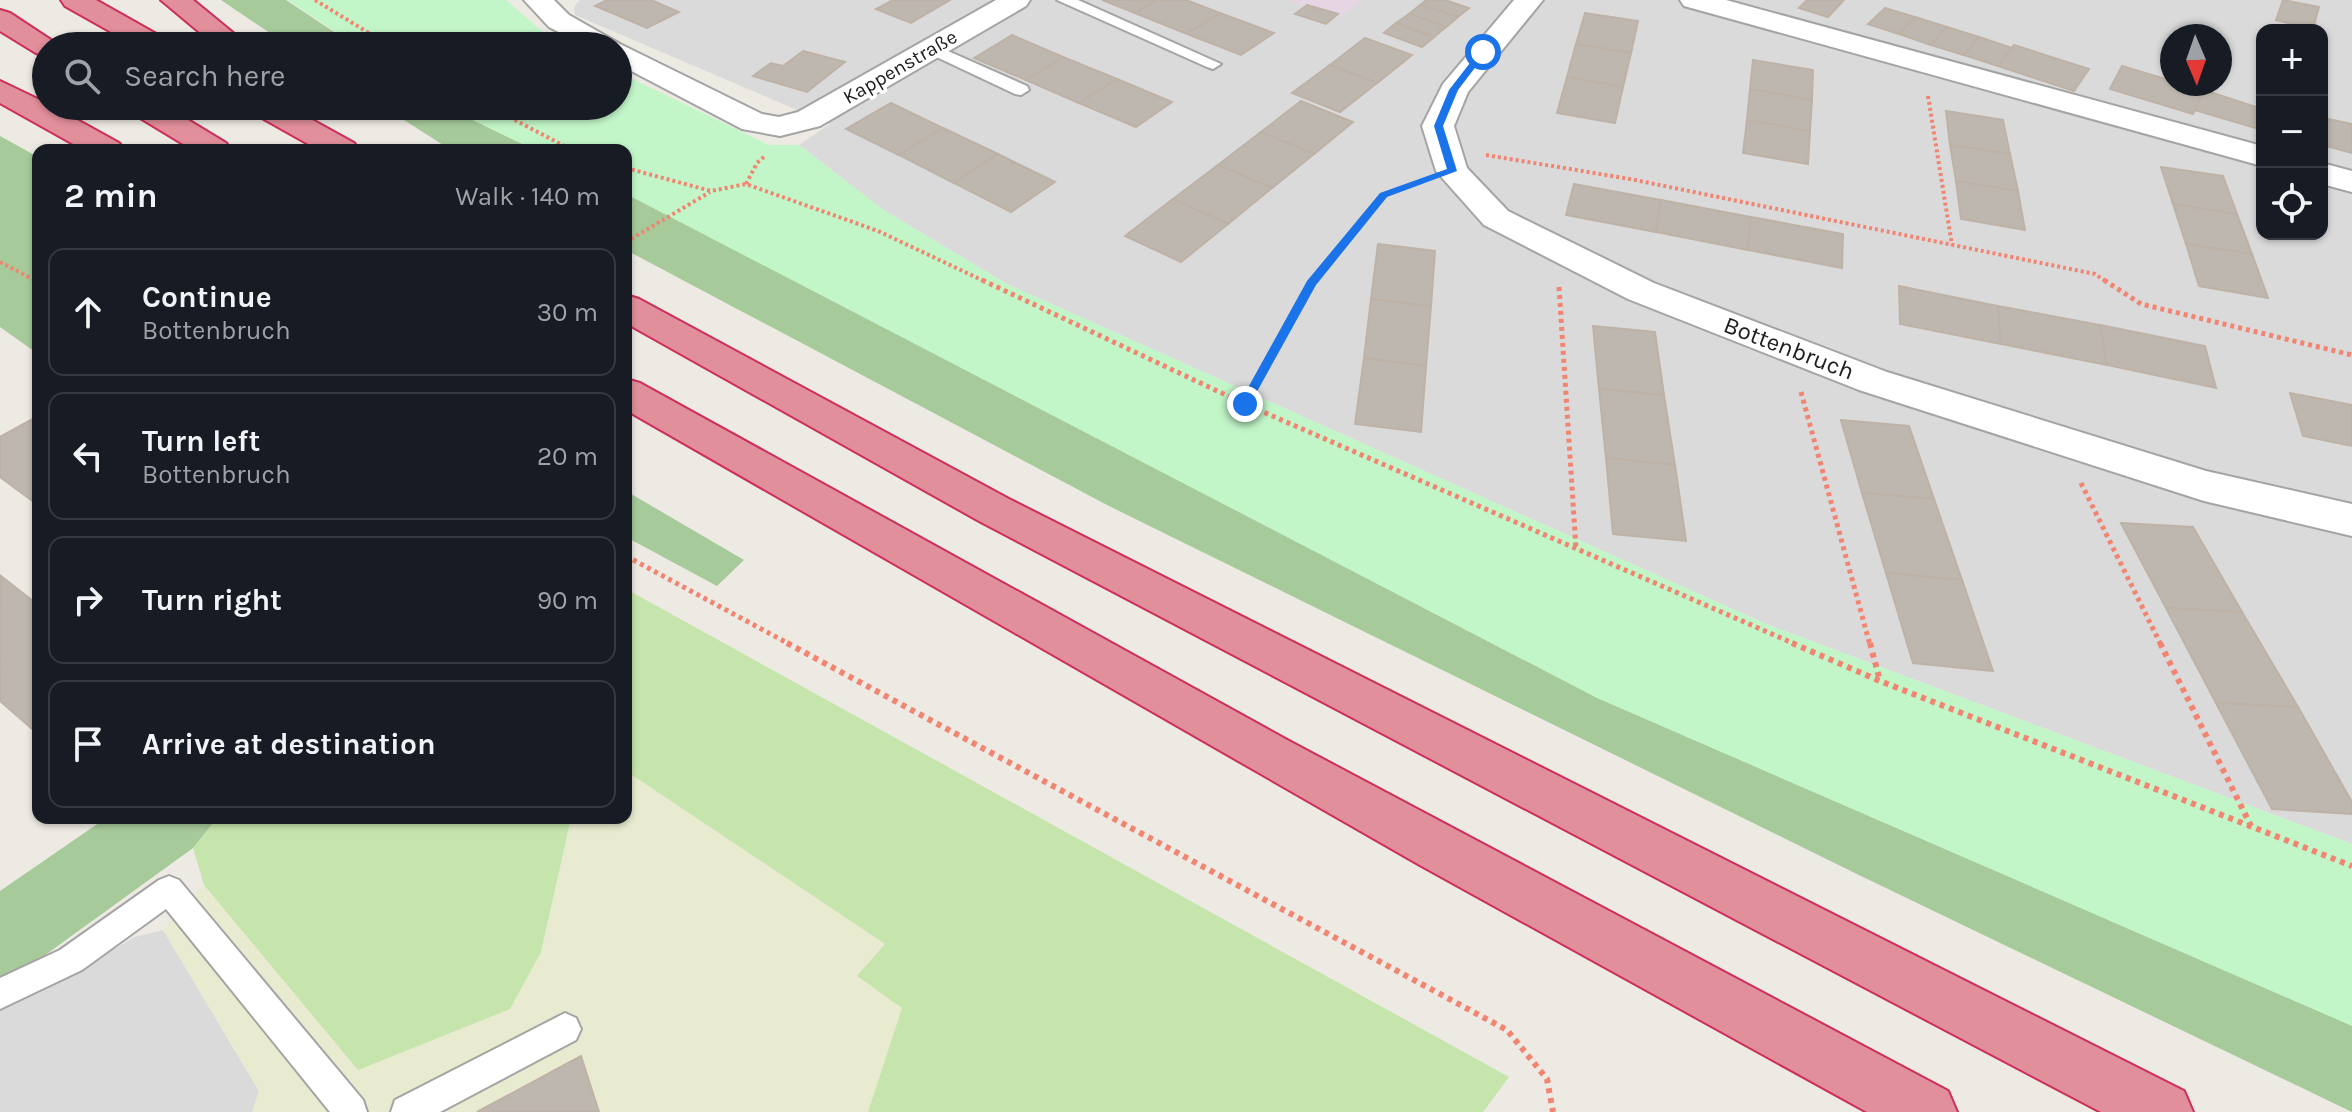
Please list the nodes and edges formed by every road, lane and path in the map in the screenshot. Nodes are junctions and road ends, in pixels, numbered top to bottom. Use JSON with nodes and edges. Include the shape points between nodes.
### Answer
{"nodes":[{"id":1,"x":75,"y":0,"type":"edge"},
{"id":2,"x":175,"y":0,"type":"edge"},
{"id":3,"x":315,"y":0,"type":"edge"},
{"id":4,"x":538,"y":0,"type":"edge"},
{"id":5,"x":1016,"y":0,"type":"edge"},
{"id":6,"x":1065,"y":0,"type":"edge"},
{"id":7,"x":1529,"y":0,"type":"edge"},
{"id":8,"x":1694,"y":0,"type":"edge"},
{"id":9,"x":0,"y":19,"type":"edge"},
{"id":10,"x":132,"y":32,"type":"edge"},
{"id":11,"x":216,"y":32,"type":"edge"},
{"id":12,"x":367,"y":32,"type":"edge"},
{"id":13,"x":580,"y":32,"type":"edge"},
{"id":14,"x":32,"y":38,"type":"edge"},
{"id":15,"x":932,"y":49,"type":"junction"},
{"id":16,"x":632,"y":59,"type":"edge"},
{"id":17,"x":1213,"y":64,"type":"dead end"},
{"id":18,"x":1932,"y":67,"type":"junction"},
{"id":19,"x":0,"y":90,"type":"edge"},
{"id":20,"x":1021,"y":90,"type":"dead end"},
{"id":21,"x":32,"y":108,"type":"edge"},
{"id":22,"x":54,"y":120,"type":"edge"},
{"id":23,"x":166,"y":120,"type":"edge"},
{"id":24,"x":289,"y":120,"type":"edge"},
{"id":25,"x":327,"y":120,"type":"edge"},
{"id":26,"x":515,"y":120,"type":"edge"},
{"id":27,"x":97,"y":144,"type":"edge"},
{"id":28,"x":205,"y":144,"type":"edge"},
{"id":29,"x":332,"y":144,"type":"edge"},
{"id":30,"x":357,"y":144,"type":"edge"},
{"id":31,"x":561,"y":144,"type":"edge"},
{"id":32,"x":2256,"y":154,"type":"edge"},
{"id":33,"x":1448,"y":160,"type":"junction"},
{"id":34,"x":632,"y":170,"type":"edge"},
{"id":35,"x":2328,"y":175,"type":"edge"},
{"id":36,"x":2352,"y":182,"type":"edge"},
{"id":37,"x":711,"y":191,"type":"junction"},
{"id":38,"x":632,"y":238,"type":"edge"},
{"id":39,"x":1952,"y":245,"type":"junction"},
{"id":40,"x":1557,"y":248,"type":"junction"},
{"id":41,"x":0,"y":262,"type":"edge"},
{"id":42,"x":32,"y":279,"type":"edge"},
{"id":43,"x":632,"y":310,"type":"edge"},
{"id":44,"x":1789,"y":348,"type":"junction"},
{"id":45,"x":2352,"y":355,"type":"edge"},
{"id":46,"x":632,"y":395,"type":"edge"},
{"id":47,"x":1245,"y":404,"type":"junction"},
{"id":48,"x":2060,"y":440,"type":"junction"},
{"id":49,"x":2352,"y":520,"type":"edge"},
{"id":50,"x":1576,"y":549,"type":"junction"},
{"id":51,"x":632,"y":559,"type":"edge"},
{"id":52,"x":1880,"y":681,"type":"junction"},
{"id":53,"x":2252,"y":826,"type":"junction"},
{"id":54,"x":2352,"y":866,"type":"edge"},
{"id":55,"x":0,"y":994,"type":"edge"},
{"id":56,"x":565,"y":1029,"type":"dead end"},
{"id":57,"x":351,"y":1112,"type":"edge"},
{"id":58,"x":407,"y":1112,"type":"edge"},
{"id":59,"x":1553,"y":1112,"type":"edge"},
{"id":60,"x":1927,"y":1112,"type":"edge"},
{"id":61,"x":2163,"y":1112,"type":"edge"}],
"edges":[{"from":1,"to":10,"type":"highway"},
{"from":2,"to":11,"type":"highway"},
{"from":3,"to":12,"type":"path"},
{"from":4,"to":13,"type":"street","via":[[559,21]]},
{"from":5,"to":15,"type":"street","name":"Kappenstraße"},
{"from":6,"to":17,"type":"lane"},
{"from":7,"to":33,"type":"street","via":[[1454,90],[1438,126]]},
{"from":8,"to":18,"type":"street"},
{"from":9,"to":14,"type":"highway"},
{"from":15,"to":16,"type":"street","name":"Kappenstraße","via":[[809,119],[780,127],[753,122]]},
{"from":15,"to":20,"type":"lane"},
{"from":18,"to":32,"type":"street"},
{"from":18,"to":39,"type":"path","via":[[1927,87]]},
{"from":19,"to":21,"type":"highway"},
{"from":22,"to":27,"type":"highway"},
{"from":23,"to":28,"type":"highway"},
{"from":24,"to":29,"type":"highway"},
{"from":25,"to":30,"type":"highway"},
{"from":26,"to":31,"type":"path"},
{"from":33,"to":39,"type":"path","via":[[1630,179]]},
{"from":33,"to":40,"type":"street","name":"Bottenbruch","via":[[1496,218]]},
{"from":33,"to":47,"type":"path","via":[[1384,195],[1311,283]]},
{"from":34,"to":37,"type":"path"},
{"from":35,"to":36,"type":"street"},
{"from":37,"to":38,"type":"path"},
{"from":37,"to":47,"type":"path","via":[[746,184],[878,231]]},
{"from":39,"to":45,"type":"path","via":[[2095,274],[2141,304]]},
{"from":40,"to":44,"type":"street","name":"Bottenbruch","via":[[1641,291]]},
{"from":40,"to":50,"type":"path"},
{"from":41,"to":42,"type":"path"},
{"from":43,"to":61,"type":"highway","via":[[994,510]]},
{"from":44,"to":48,"type":"street","name":"Bottenbruch","via":[[1873,381]]},
{"from":44,"to":52,"type":"path"},
{"from":46,"to":60,"type":"highway","via":[[1053,634]]},
{"from":47,"to":50,"type":"path"},
{"from":48,"to":49,"type":"street","name":"Bottenbruch","via":[[2204,486]]},
{"from":48,"to":53,"type":"path"},
{"from":50,"to":52,"type":"path"},
{"from":51,"to":59,"type":"path","via":[[1507,1030],[1547,1079]]},
{"from":52,"to":53,"type":"path"},
{"from":53,"to":54,"type":"path"},
{"from":55,"to":57,"type":"lane","via":[[71,960],[169,890]]},
{"from":56,"to":58,"type":"lane"}]}
